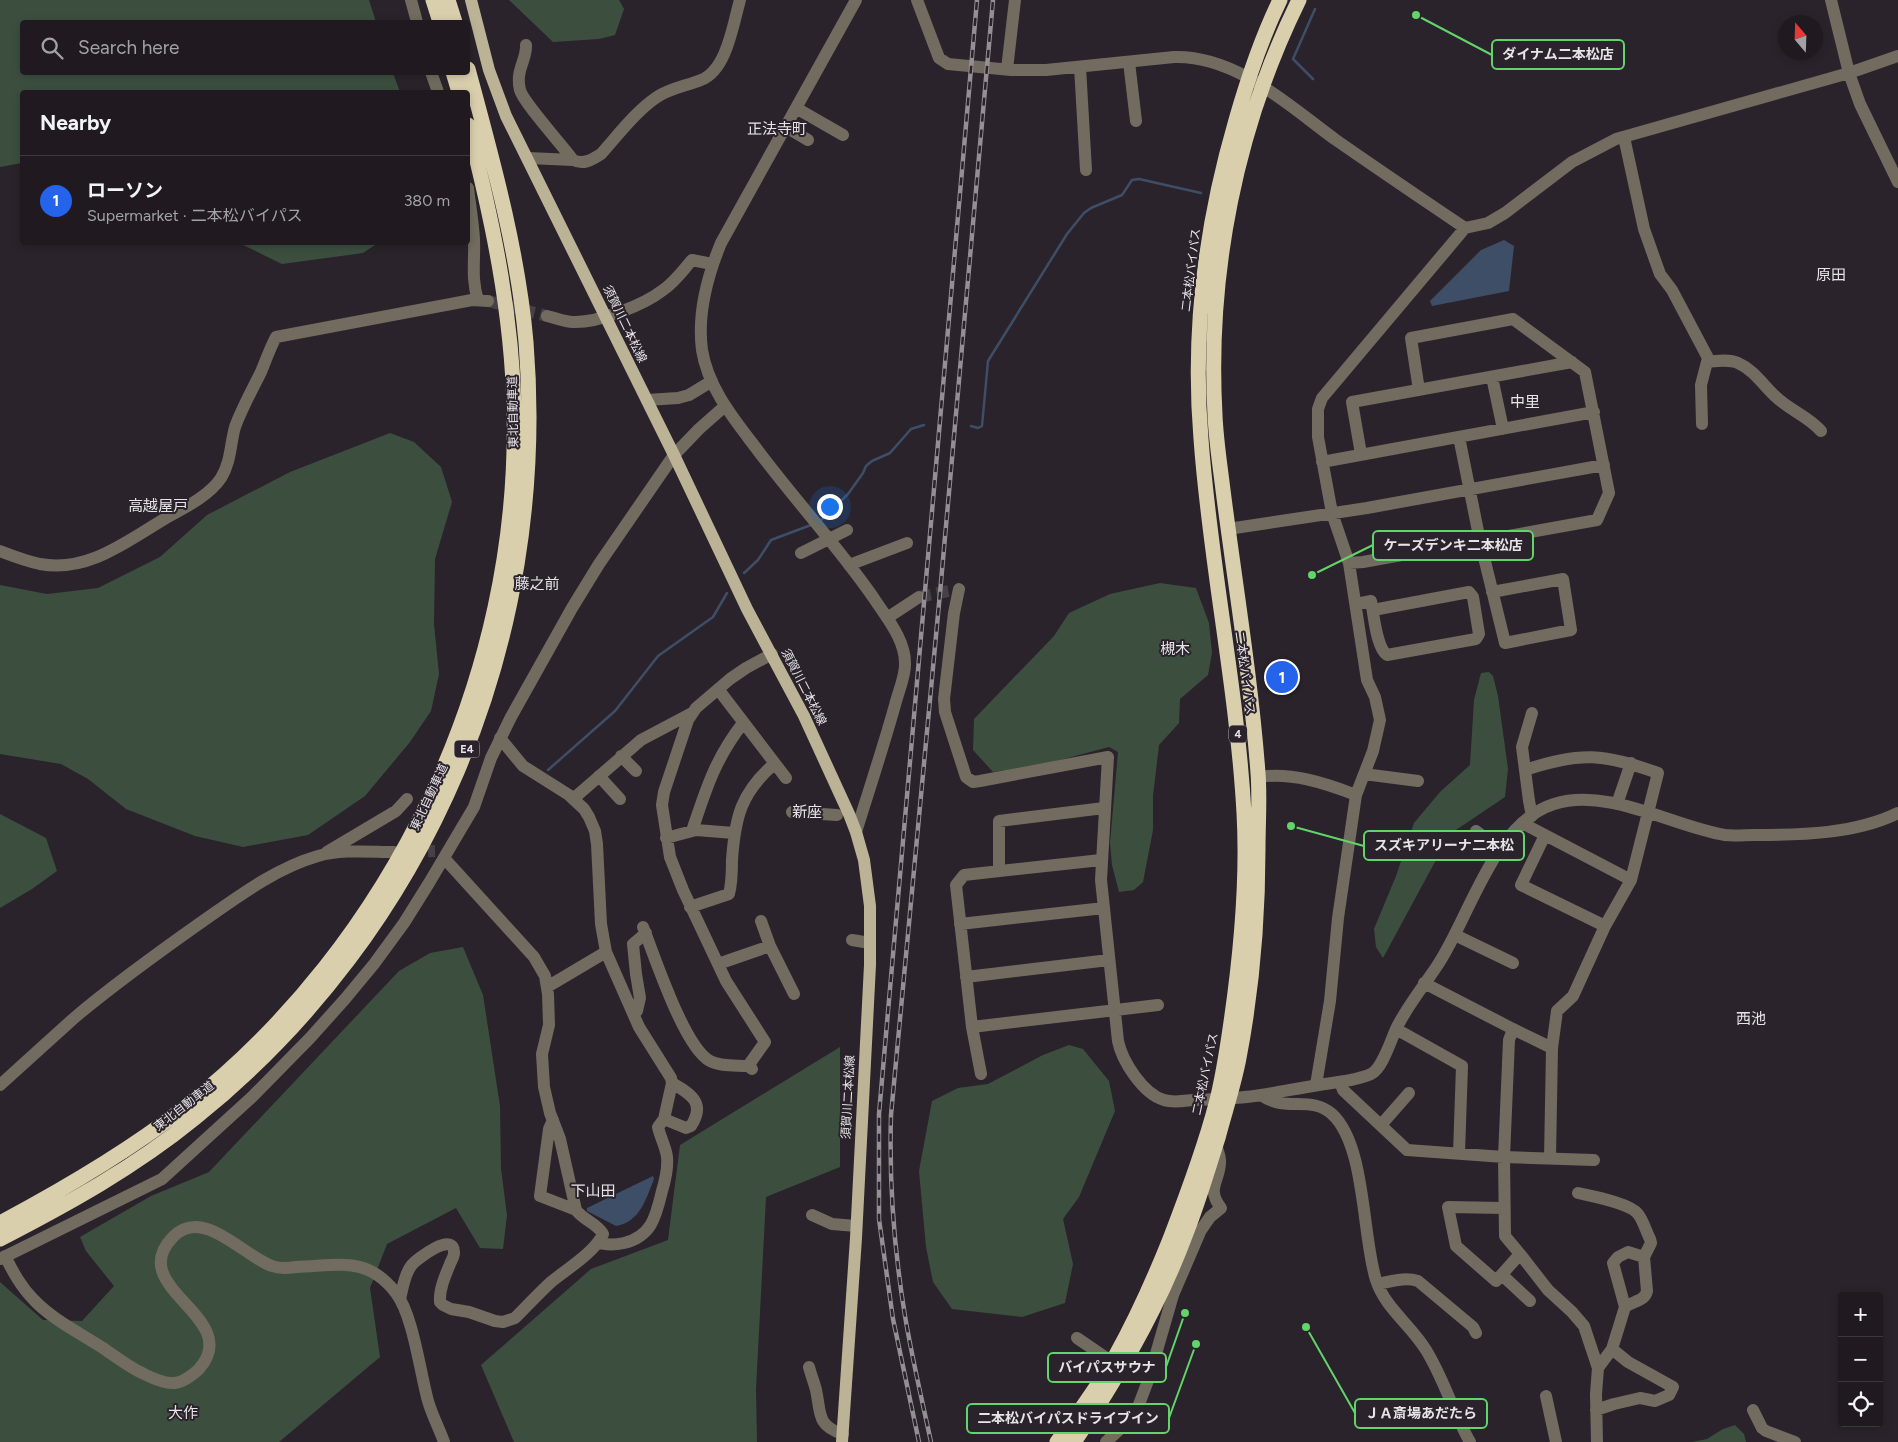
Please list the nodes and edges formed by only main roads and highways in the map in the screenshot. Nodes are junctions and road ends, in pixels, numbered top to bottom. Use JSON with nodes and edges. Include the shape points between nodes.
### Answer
{"nodes":[{"id":1,"x":433,"y":0,"type":"edge"},
{"id":2,"x":448,"y":0,"type":"edge"},
{"id":3,"x":471,"y":0,"type":"edge"},
{"id":4,"x":1276,"y":0,"type":"edge"},
{"id":5,"x":1280,"y":0,"type":"edge"},
{"id":6,"x":1299,"y":0,"type":"edge"},
{"id":7,"x":439,"y":20,"type":"edge"},
{"id":8,"x":454,"y":20,"type":"edge"},
{"id":9,"x":1265,"y":30,"type":"junction"},
{"id":10,"x":454,"y":75,"type":"edge"},
{"id":11,"x":470,"y":75,"type":"edge"},
{"id":12,"x":458,"y":90,"type":"edge"},
{"id":13,"x":470,"y":133,"type":"edge"},
{"id":14,"x":1223,"y":1099,"type":"junction"},
{"id":15,"x":0,"y":1223,"type":"edge"},
{"id":16,"x":0,"y":1240,"type":"edge"},
{"id":17,"x":1116,"y":1365,"type":"junction"},
{"id":18,"x":842,"y":1438,"type":"edge"},
{"id":19,"x":1057,"y":1442,"type":"edge"},
{"id":20,"x":1074,"y":1442,"type":"edge"}],
"edges":[{"from":1,"to":7,"type":"highway"},
{"from":2,"to":8,"type":"highway"},
{"from":3,"to":18,"type":"main road","name":"須賀川二本松線","via":[[489,70],[506,116],[747,609],[804,716],[856,832],[864,860],[870,906],[870,943]]},
{"from":4,"to":9,"type":"highway"},
{"from":5,"to":9,"type":"highway","name":"二本松バイパス","number":"4"},
{"from":6,"to":14,"type":"highway","name":"二本松バイパス","number":"4","via":[[1272,61],[1238,164],[1227,214],[1214,331],[1215,418],[1258,777],[1255,938],[1240,1058]]},
{"from":9,"to":14,"type":"highway","name":"二本松バイパス","number":"4","via":[[1248,78],[1219,186],[1203,285],[1201,322],[1199,398],[1203,462],[1239,742],[1244,816],[1245,873],[1239,962]]},
{"from":10,"to":12,"type":"highway"},
{"from":11,"to":16,"type":"highway","name":"東北自動車道","number":"E4","via":[[512,249],[526,340],[529,409],[528,469],[518,564],[492,677],[472,738],[454,782],[381,916],[306,1012],[256,1064],[193,1120],[98,1186]]},
{"from":13,"to":15,"type":"highway","name":"東北自動車道","number":"E4","via":[[496,242],[505,296],[514,410],[513,468],[504,561],[492,624],[461,724],[440,776],[411,836],[370,906],[322,971],[260,1040],[185,1107],[137,1143],[91,1173]]},
{"from":14,"to":17,"type":"highway","name":"二本松バイパス","number":"4","via":[[1162,1259]]},
{"from":14,"to":17,"type":"highway","name":"二本松バイパス","number":"4","via":[[1216,1144],[1186,1233],[1140,1332]]},
{"from":17,"to":19,"type":"highway","name":"二本松バイパス","number":"4"},
{"from":17,"to":20,"type":"highway","name":"二本松バイパス","number":"4"}]}
